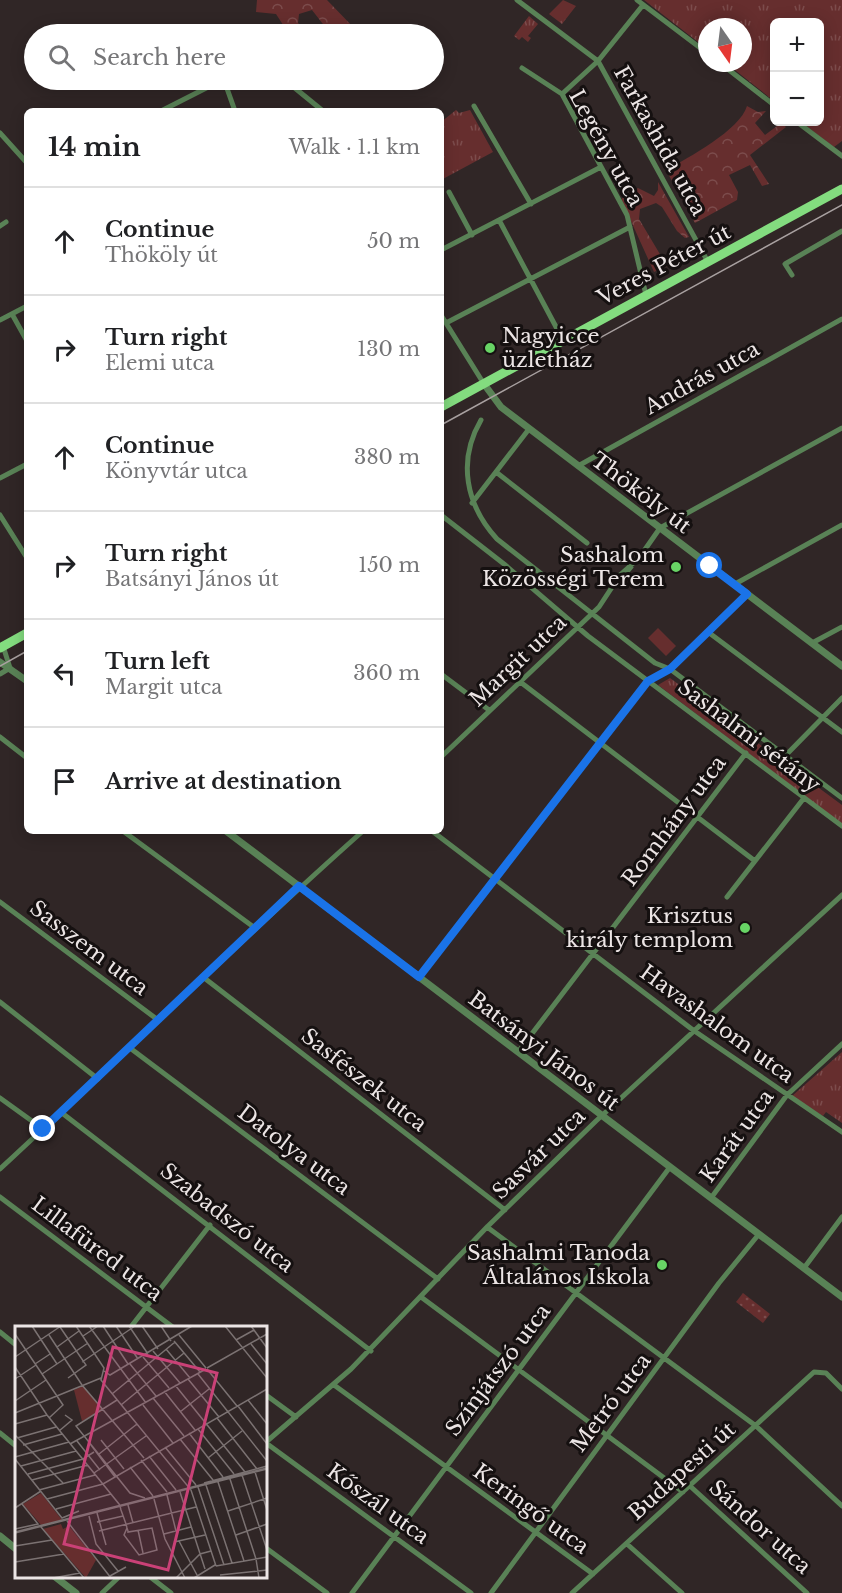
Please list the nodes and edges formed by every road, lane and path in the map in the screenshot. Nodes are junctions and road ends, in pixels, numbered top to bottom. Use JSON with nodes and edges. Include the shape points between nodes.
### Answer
{"nodes":[{"id":1,"x":517,"y":0,"type":"edge"},
{"id":2,"x":638,"y":0,"type":"edge"},
{"id":3,"x":644,"y":5,"type":"junction"},
{"id":4,"x":698,"y":46,"type":"edge"},
{"id":5,"x":598,"y":61,"type":"junction"},
{"id":6,"x":522,"y":68,"type":"dead end"},
{"id":7,"x":732,"y":72,"type":"edge"},
{"id":8,"x":203,"y":90,"type":"edge"},
{"id":9,"x":227,"y":90,"type":"edge"},
{"id":10,"x":297,"y":90,"type":"edge"},
{"id":11,"x":562,"y":94,"type":"junction"},
{"id":12,"x":770,"y":102,"type":"edge"},
{"id":13,"x":474,"y":106,"type":"dead end"},
{"id":14,"x":167,"y":108,"type":"edge"},
{"id":15,"x":234,"y":108,"type":"edge"},
{"id":16,"x":319,"y":108,"type":"edge"},
{"id":17,"x":802,"y":126,"type":"edge"},
{"id":18,"x":0,"y":133,"type":"edge"},
{"id":19,"x":842,"y":156,"type":"edge"},
{"id":20,"x":24,"y":160,"type":"edge"},
{"id":21,"x":601,"y":167,"type":"junction"},
{"id":22,"x":842,"y":189,"type":"edge"},
{"id":23,"x":449,"y":192,"type":"dead end"},
{"id":24,"x":531,"y":204,"type":"junction"},
{"id":25,"x":499,"y":220,"type":"junction"},
{"id":26,"x":6,"y":222,"type":"dead end"},
{"id":27,"x":0,"y":226,"type":"edge"},
{"id":28,"x":630,"y":227,"type":"junction"},
{"id":29,"x":842,"y":231,"type":"edge"},
{"id":30,"x":472,"y":235,"type":"junction"},
{"id":31,"x":444,"y":249,"type":"edge"},
{"id":32,"x":708,"y":262,"type":"junction"},
{"id":33,"x":792,"y":275,"type":"dead end"},
{"id":34,"x":531,"y":280,"type":"junction"},
{"id":35,"x":646,"y":295,"type":"junction"},
{"id":36,"x":24,"y":308,"type":"edge"},
{"id":37,"x":12,"y":314,"type":"junction"},
{"id":38,"x":842,"y":319,"type":"edge"},
{"id":39,"x":0,"y":320,"type":"edge"},
{"id":40,"x":444,"y":320,"type":"edge"},
{"id":41,"x":446,"y":323,"type":"junction"},
{"id":42,"x":24,"y":336,"type":"edge"},
{"id":43,"x":563,"y":340,"type":"junction"},
{"id":44,"x":484,"y":384,"type":"junction"},
{"id":45,"x":444,"y":405,"type":"edge"},
{"id":46,"x":481,"y":420,"type":"dead end"},
{"id":47,"x":842,"y":428,"type":"edge"},
{"id":48,"x":529,"y":429,"type":"junction"},
{"id":49,"x":578,"y":465,"type":"junction"},
{"id":50,"x":24,"y":466,"type":"edge"},
{"id":51,"x":496,"y":472,"type":"junction"},
{"id":52,"x":0,"y":478,"type":"edge"},
{"id":53,"x":472,"y":503,"type":"junction"},
{"id":54,"x":0,"y":515,"type":"edge"},
{"id":55,"x":444,"y":517,"type":"edge"},
{"id":56,"x":842,"y":525,"type":"edge"},
{"id":57,"x":660,"y":528,"type":"junction"},
{"id":58,"x":587,"y":543,"type":"dead end"},
{"id":59,"x":24,"y":553,"type":"edge"},
{"id":60,"x":513,"y":553,"type":"junction"},
{"id":61,"x":504,"y":564,"type":"junction"},
{"id":62,"x":735,"y":584,"type":"junction"},
{"id":63,"x":747,"y":594,"type":"junction"},
{"id":64,"x":592,"y":614,"type":"junction"},
{"id":65,"x":580,"y":627,"type":"junction"},
{"id":66,"x":842,"y":627,"type":"edge"},
{"id":67,"x":708,"y":632,"type":"junction"},
{"id":68,"x":24,"y":635,"type":"edge"},
{"id":69,"x":812,"y":643,"type":"junction"},
{"id":70,"x":2,"y":647,"type":"edge"},
{"id":71,"x":0,"y":663,"type":"edge"},
{"id":72,"x":842,"y":666,"type":"edge"},
{"id":73,"x":10,"y":668,"type":"junction"},
{"id":74,"x":670,"y":669,"type":"junction"},
{"id":75,"x":0,"y":674,"type":"edge"},
{"id":76,"x":24,"y":676,"type":"edge"},
{"id":77,"x":444,"y":676,"type":"edge"},
{"id":78,"x":519,"y":681,"type":"junction"},
{"id":79,"x":648,"y":681,"type":"junction"},
{"id":80,"x":842,"y":698,"type":"edge"},
{"id":81,"x":489,"y":710,"type":"junction"},
{"id":82,"x":822,"y":717,"type":"junction"},
{"id":83,"x":842,"y":732,"type":"edge"},
{"id":84,"x":0,"y":737,"type":"edge"},
{"id":85,"x":601,"y":744,"type":"junction"},
{"id":86,"x":746,"y":753,"type":"junction"},
{"id":87,"x":444,"y":754,"type":"edge"},
{"id":88,"x":787,"y":754,"type":"junction"},
{"id":89,"x":24,"y":756,"type":"edge"},
{"id":90,"x":804,"y":798,"type":"junction"},
{"id":91,"x":842,"y":798,"type":"edge"},
{"id":92,"x":698,"y":818,"type":"junction"},
{"id":93,"x":842,"y":826,"type":"edge"},
{"id":94,"x":127,"y":834,"type":"edge"},
{"id":95,"x":230,"y":834,"type":"edge"},
{"id":96,"x":360,"y":834,"type":"edge"},
{"id":97,"x":436,"y":834,"type":"edge"},
{"id":98,"x":755,"y":861,"type":"junction"},
{"id":99,"x":495,"y":879,"type":"junction"},
{"id":100,"x":299,"y":886,"type":"junction"},
{"id":101,"x":842,"y":895,"type":"edge"},
{"id":102,"x":727,"y":897,"type":"dead end"},
{"id":103,"x":0,"y":903,"type":"edge"},
{"id":104,"x":255,"y":928,"type":"junction"},
{"id":105,"x":593,"y":954,"type":"junction"},
{"id":106,"x":203,"y":976,"type":"junction"},
{"id":107,"x":419,"y":977,"type":"junction"},
{"id":108,"x":0,"y":1002,"type":"edge"},
{"id":109,"x":158,"y":1020,"type":"junction"},
{"id":110,"x":693,"y":1029,"type":"junction"},
{"id":111,"x":842,"y":1044,"type":"edge"},
{"id":112,"x":130,"y":1048,"type":"junction"},
{"id":113,"x":518,"y":1052,"type":"junction"},
{"id":114,"x":98,"y":1079,"type":"junction"},
{"id":115,"x":787,"y":1095,"type":"junction"},
{"id":116,"x":0,"y":1098,"type":"edge"},
{"id":117,"x":62,"y":1113,"type":"junction"},
{"id":118,"x":602,"y":1116,"type":"junction"},
{"id":119,"x":43,"y":1129,"type":"junction"},
{"id":120,"x":842,"y":1132,"type":"edge"},
{"id":121,"x":670,"y":1167,"type":"junction"},
{"id":122,"x":0,"y":1169,"type":"edge"},
{"id":123,"x":0,"y":1197,"type":"edge"},
{"id":124,"x":711,"y":1198,"type":"junction"},
{"id":125,"x":505,"y":1210,"type":"junction"},
{"id":126,"x":842,"y":1217,"type":"edge"},
{"id":127,"x":210,"y":1225,"type":"junction"},
{"id":128,"x":487,"y":1227,"type":"junction"},
{"id":129,"x":759,"y":1234,"type":"junction"},
{"id":130,"x":804,"y":1268,"type":"junction"},
{"id":131,"x":438,"y":1279,"type":"junction"},
{"id":132,"x":576,"y":1293,"type":"junction"},
{"id":133,"x":421,"y":1297,"type":"junction"},
{"id":134,"x":842,"y":1297,"type":"edge"},
{"id":135,"x":146,"y":1307,"type":"junction"},
{"id":136,"x":132,"y":1326,"type":"edge"},
{"id":137,"x":171,"y":1326,"type":"edge"},
{"id":138,"x":0,"y":1332,"type":"edge"},
{"id":139,"x":15,"y":1344,"type":"edge"},
{"id":140,"x":371,"y":1351,"type":"junction"},
{"id":141,"x":665,"y":1359,"type":"junction"},
{"id":142,"x":519,"y":1370,"type":"junction"},
{"id":143,"x":334,"y":1385,"type":"junction"},
{"id":144,"x":842,"y":1389,"type":"edge"},
{"id":145,"x":267,"y":1396,"type":"edge"},
{"id":146,"x":296,"y":1416,"type":"junction"},
{"id":147,"x":756,"y":1426,"type":"junction"},
{"id":148,"x":0,"y":1433,"type":"edge"},
{"id":149,"x":607,"y":1436,"type":"junction"},
{"id":150,"x":267,"y":1441,"type":"edge"},
{"id":151,"x":267,"y":1443,"type":"edge"},
{"id":152,"x":15,"y":1445,"type":"edge"},
{"id":153,"x":446,"y":1467,"type":"junction"},
{"id":154,"x":690,"y":1486,"type":"junction"},
{"id":155,"x":683,"y":1492,"type":"junction"},
{"id":156,"x":842,"y":1506,"type":"edge"},
{"id":157,"x":536,"y":1533,"type":"junction"},
{"id":158,"x":0,"y":1536,"type":"edge"},
{"id":159,"x":395,"y":1536,"type":"junction"},
{"id":160,"x":627,"y":1544,"type":"junction"},
{"id":161,"x":15,"y":1548,"type":"edge"},
{"id":162,"x":267,"y":1549,"type":"edge"},
{"id":163,"x":593,"y":1574,"type":"junction"},
{"id":164,"x":57,"y":1578,"type":"edge"},
{"id":165,"x":118,"y":1578,"type":"edge"},
{"id":166,"x":152,"y":1578,"type":"edge"},
{"id":167,"x":76,"y":1593,"type":"edge"},
{"id":168,"x":102,"y":1593,"type":"edge"},
{"id":169,"x":171,"y":1593,"type":"edge"},
{"id":170,"x":327,"y":1593,"type":"edge"},
{"id":171,"x":352,"y":1593,"type":"edge"},
{"id":172,"x":471,"y":1593,"type":"edge"},
{"id":173,"x":491,"y":1593,"type":"edge"},
{"id":174,"x":572,"y":1593,"type":"edge"},
{"id":175,"x":682,"y":1593,"type":"edge"},
{"id":176,"x":807,"y":1593,"type":"edge"}],
"edges":[{"from":1,"to":5,"type":"street","name":"Farkashida utca"},
{"from":2,"to":3,"type":"street"},
{"from":3,"to":4,"type":"street"},
{"from":3,"to":5,"type":"street"},
{"from":5,"to":11,"type":"street"},
{"from":5,"to":32,"type":"street","name":"Farkashida utca"},
{"from":6,"to":11,"type":"street","name":"Legény utca"},
{"from":7,"to":12,"type":"street"},
{"from":8,"to":14,"type":"street"},
{"from":9,"to":15,"type":"street"},
{"from":10,"to":16,"type":"street"},
{"from":11,"to":21,"type":"street","name":"Legény utca"},
{"from":13,"to":24,"type":"street"},
{"from":17,"to":19,"type":"street"},
{"from":18,"to":20,"type":"street"},
{"from":21,"to":24,"type":"street"},
{"from":21,"to":28,"type":"street","name":"Legény utca"},
{"from":22,"to":32,"type":"main road","name":"Veres Péter út"},
{"from":23,"to":30,"type":"street"},
{"from":24,"to":25,"type":"street"},
{"from":25,"to":30,"type":"street"},
{"from":25,"to":34,"type":"street"},
{"from":26,"to":27,"type":"street"},
{"from":28,"to":34,"type":"street"},
{"from":28,"to":35,"type":"street","name":"Legény utca"},
{"from":29,"to":33,"type":"street","via":[[786,264]]},
{"from":30,"to":31,"type":"street"},
{"from":32,"to":35,"type":"main road","name":"Veres Péter út"},
{"from":34,"to":41,"type":"street"},
{"from":34,"to":43,"type":"street"},
{"from":35,"to":43,"type":"main road","name":"Veres Péter út"},
{"from":36,"to":37,"type":"street"},
{"from":37,"to":39,"type":"street"},
{"from":37,"to":42,"type":"street"},
{"from":38,"to":49,"type":"street","name":"András utca"},
{"from":40,"to":41,"type":"street"},
{"from":41,"to":44,"type":"street"},
{"from":43,"to":44,"type":"main road","name":"Veres Péter út"},
{"from":44,"to":45,"type":"main road","name":"Veres Péter út"},
{"from":44,"to":48,"type":"street","name":"Thököly út","via":[[494,401]]},
{"from":46,"to":53,"type":"street","via":[[467,464]]},
{"from":47,"to":57,"type":"street"},
{"from":48,"to":49,"type":"street","name":"Thököly út"},
{"from":48,"to":51,"type":"street"},
{"from":49,"to":57,"type":"street","name":"Thököly út"},
{"from":50,"to":52,"type":"street"},
{"from":51,"to":53,"type":"street"},
{"from":51,"to":58,"type":"street"},
{"from":53,"to":60,"type":"street","name":"Sashalmi sétány","via":[[482,522]]},
{"from":54,"to":59,"type":"street"},
{"from":55,"to":61,"type":"street","name":"Sashalmi sétány"},
{"from":56,"to":62,"type":"street"},
{"from":57,"to":62,"type":"street","name":"Thököly út"},
{"from":57,"to":64,"type":"street","name":"Margit utca"},
{"from":60,"to":61,"type":"street"},
{"from":60,"to":64,"type":"street","name":"Sashalmi sétány"},
{"from":61,"to":65,"type":"street","name":"Sashalmi sétány"},
{"from":62,"to":63,"type":"street","name":"Thököly út"},
{"from":63,"to":67,"type":"street"},
{"from":63,"to":69,"type":"street","name":"Thököly út"},
{"from":64,"to":65,"type":"street","name":"Margit utca"},
{"from":64,"to":74,"type":"street","name":"Sashalmi sétány","via":[[655,663]]},
{"from":65,"to":78,"type":"street","name":"Margit utca"},
{"from":65,"to":79,"type":"street","name":"Sashalmi sétány"},
{"from":66,"to":69,"type":"street"},
{"from":67,"to":74,"type":"street"},
{"from":67,"to":82,"type":"street"},
{"from":68,"to":70,"type":"main road"},
{"from":69,"to":72,"type":"street","name":"Thököly út"},
{"from":70,"to":73,"type":"street"},
{"from":71,"to":73,"type":"street"},
{"from":73,"to":75,"type":"street"},
{"from":73,"to":76,"type":"street"},
{"from":74,"to":79,"type":"street"},
{"from":74,"to":88,"type":"street","name":"Sashalmi sétány"},
{"from":77,"to":81,"type":"street"},
{"from":78,"to":81,"type":"street","name":"Margit utca"},
{"from":78,"to":85,"type":"street"},
{"from":79,"to":85,"type":"street"},
{"from":79,"to":86,"type":"street","name":"Sashalmi sétány"},
{"from":80,"to":82,"type":"street"},
{"from":81,"to":87,"type":"street","name":"Margit utca"},
{"from":82,"to":83,"type":"street"},
{"from":82,"to":88,"type":"street"},
{"from":84,"to":89,"type":"street"},
{"from":85,"to":92,"type":"street"},
{"from":85,"to":99,"type":"street"},
{"from":86,"to":90,"type":"street","name":"Sashalmi sétány"},
{"from":86,"to":92,"type":"street","name":"Romhány utca"},
{"from":88,"to":91,"type":"street","name":"Sashalmi sétány"},
{"from":90,"to":93,"type":"street","name":"Sashalmi sétány"},
{"from":90,"to":98,"type":"street"},
{"from":92,"to":98,"type":"street"},
{"from":92,"to":105,"type":"street","name":"Romhány utca"},
{"from":94,"to":104,"type":"street"},
{"from":95,"to":100,"type":"street","name":"Batsányi János út"},
{"from":96,"to":100,"type":"street"},
{"from":97,"to":99,"type":"street","name":"Havashalom utca"},
{"from":98,"to":102,"type":"street"},
{"from":99,"to":105,"type":"street","name":"Havashalom utca"},
{"from":99,"to":107,"type":"street"},
{"from":100,"to":104,"type":"street"},
{"from":100,"to":107,"type":"street","name":"Batsányi János út"},
{"from":101,"to":110,"type":"street","name":"Sasvár utca"},
{"from":103,"to":109,"type":"street","name":"Sasszem utca"},
{"from":104,"to":106,"type":"street"},
{"from":105,"to":110,"type":"street","name":"Havashalom utca"},
{"from":105,"to":113,"type":"street","name":"Romhány utca"},
{"from":106,"to":109,"type":"street"},
{"from":106,"to":125,"type":"street","name":"Sasfészek utca"},
{"from":107,"to":113,"type":"street","name":"Batsányi János út"},
{"from":108,"to":114,"type":"street"},
{"from":109,"to":112,"type":"street"},
{"from":110,"to":115,"type":"street","name":"Havashalom utca"},
{"from":110,"to":118,"type":"street","name":"Sasvár utca"},
{"from":111,"to":115,"type":"street","name":"Karát utca"},
{"from":112,"to":114,"type":"street"},
{"from":112,"to":131,"type":"street","name":"Datolya utca"},
{"from":113,"to":118,"type":"street","name":"Batsányi János út"},
{"from":114,"to":117,"type":"street"},
{"from":115,"to":120,"type":"street","name":"Havashalom utca"},
{"from":115,"to":124,"type":"street","name":"Karát utca"},
{"from":116,"to":119,"type":"street"},
{"from":117,"to":119,"type":"street"},
{"from":117,"to":127,"type":"street","name":"Szabadszó utca"},
{"from":118,"to":121,"type":"street","name":"Batsányi János út"},
{"from":118,"to":125,"type":"street","name":"Sasvár utca"},
{"from":119,"to":122,"type":"street"},
{"from":121,"to":124,"type":"street","name":"Batsányi János út"},
{"from":121,"to":132,"type":"street","name":"Színjátszó utca"},
{"from":123,"to":135,"type":"street","name":"Lillafüred utca"},
{"from":124,"to":129,"type":"street","name":"Batsányi János út"},
{"from":125,"to":128,"type":"street","name":"Sasvár utca"},
{"from":126,"to":130,"type":"street"},
{"from":127,"to":135,"type":"street"},
{"from":127,"to":140,"type":"street","name":"Szabadszó utca"},
{"from":128,"to":131,"type":"street","name":"Sasvár utca"},
{"from":128,"to":132,"type":"street"},
{"from":129,"to":130,"type":"street","name":"Batsányi János út"},
{"from":129,"to":141,"type":"street","name":"Metró utca"},
{"from":130,"to":134,"type":"street","name":"Batsányi János út"},
{"from":131,"to":133,"type":"street","name":"Sasvár utca"},
{"from":132,"to":141,"type":"street"},
{"from":132,"to":142,"type":"street","name":"Színjátszó utca"},
{"from":133,"to":140,"type":"street","name":"Sasvár utca"},
{"from":133,"to":142,"type":"street"},
{"from":135,"to":136,"type":"street"},
{"from":135,"to":137,"type":"street","name":"Lillafüred utca"},
{"from":138,"to":139,"type":"street"},
{"from":140,"to":143,"type":"street","name":"Sasvár utca"},
{"from":141,"to":147,"type":"street"},
{"from":141,"to":149,"type":"street","name":"Metró utca"},
{"from":142,"to":149,"type":"street"},
{"from":142,"to":153,"type":"street","name":"Színjátszó utca"},
{"from":143,"to":146,"type":"street","name":"Sasvár utca"},
{"from":143,"to":153,"type":"street","name":"Keringő utca"},
{"from":144,"to":147,"type":"street","name":"Budapesti út","via":[[826,1373],[814,1372]]},
{"from":145,"to":146,"type":"street"},
{"from":146,"to":150,"type":"street","name":"Sasvár utca"},
{"from":147,"to":154,"type":"street","name":"Budapesti út"},
{"from":147,"to":156,"type":"street"},
{"from":148,"to":152,"type":"street"},
{"from":149,"to":155,"type":"street"},
{"from":149,"to":157,"type":"street","name":"Metró utca"},
{"from":151,"to":159,"type":"street","name":"Kőszál utca"},
{"from":153,"to":157,"type":"street","name":"Keringő utca"},
{"from":153,"to":159,"type":"street","name":"Színjátszó utca"},
{"from":154,"to":155,"type":"street","name":"Budapesti út"},
{"from":154,"to":176,"type":"street","name":"Sándor utca"},
{"from":155,"to":160,"type":"street","name":"Budapesti út"},
{"from":157,"to":163,"type":"street","name":"Keringő utca"},
{"from":157,"to":173,"type":"street","name":"Metró utca"},
{"from":158,"to":161,"type":"street"},
{"from":159,"to":171,"type":"street","name":"Színjátszó utca"},
{"from":159,"to":172,"type":"street","name":"Kőszál utca"},
{"from":160,"to":163,"type":"street","name":"Budapesti út"},
{"from":160,"to":175,"type":"street"},
{"from":162,"to":170,"type":"street"},
{"from":163,"to":174,"type":"street","name":"Budapesti út"},
{"from":164,"to":167,"type":"street"},
{"from":165,"to":168,"type":"street"},
{"from":166,"to":169,"type":"street"}]}
